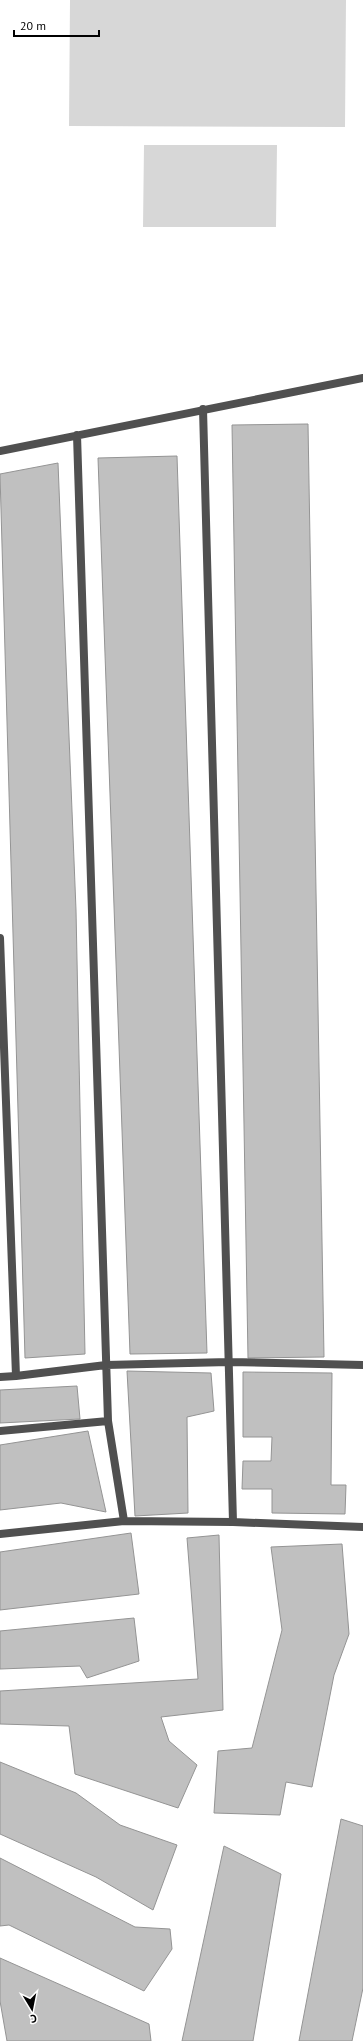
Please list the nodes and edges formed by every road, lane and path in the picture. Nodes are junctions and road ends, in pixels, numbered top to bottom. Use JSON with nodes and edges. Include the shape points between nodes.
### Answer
{"nodes":[{"id":1,"x":363,"y":378,"type":"edge"},
{"id":2,"x":203,"y":409,"type":"junction"},
{"id":3,"x":77,"y":435,"type":"junction"},
{"id":4,"x":0,"y":451,"type":"edge"},
{"id":5,"x":0,"y":938,"type":"edge"},
{"id":6,"x":229,"y":1362,"type":"junction"},
{"id":7,"x":106,"y":1365,"type":"junction"},
{"id":8,"x":363,"y":1365,"type":"edge"},
{"id":9,"x":16,"y":1376,"type":"junction"},
{"id":10,"x":0,"y":1377,"type":"edge"},
{"id":11,"x":108,"y":1421,"type":"junction"},
{"id":12,"x":0,"y":1431,"type":"edge"},
{"id":13,"x":124,"y":1521,"type":"junction"},
{"id":14,"x":233,"y":1522,"type":"junction"},
{"id":15,"x":363,"y":1527,"type":"edge"},
{"id":16,"x":0,"y":1534,"type":"edge"}],
"edges":[{"from":1,"to":2,"type":"lane"},
{"from":2,"to":3,"type":"lane"},
{"from":2,"to":6,"type":"lane"},
{"from":3,"to":4,"type":"lane"},
{"from":3,"to":7,"type":"lane"},
{"from":5,"to":9,"type":"lane"},
{"from":6,"to":7,"type":"lane"},
{"from":6,"to":8,"type":"lane"},
{"from":6,"to":14,"type":"lane"},
{"from":7,"to":9,"type":"lane"},
{"from":7,"to":11,"type":"lane"},
{"from":9,"to":10,"type":"lane"},
{"from":11,"to":12,"type":"lane"},
{"from":11,"to":13,"type":"lane"},
{"from":13,"to":14,"type":"lane"},
{"from":13,"to":16,"type":"lane"},
{"from":14,"to":15,"type":"lane"}]}
